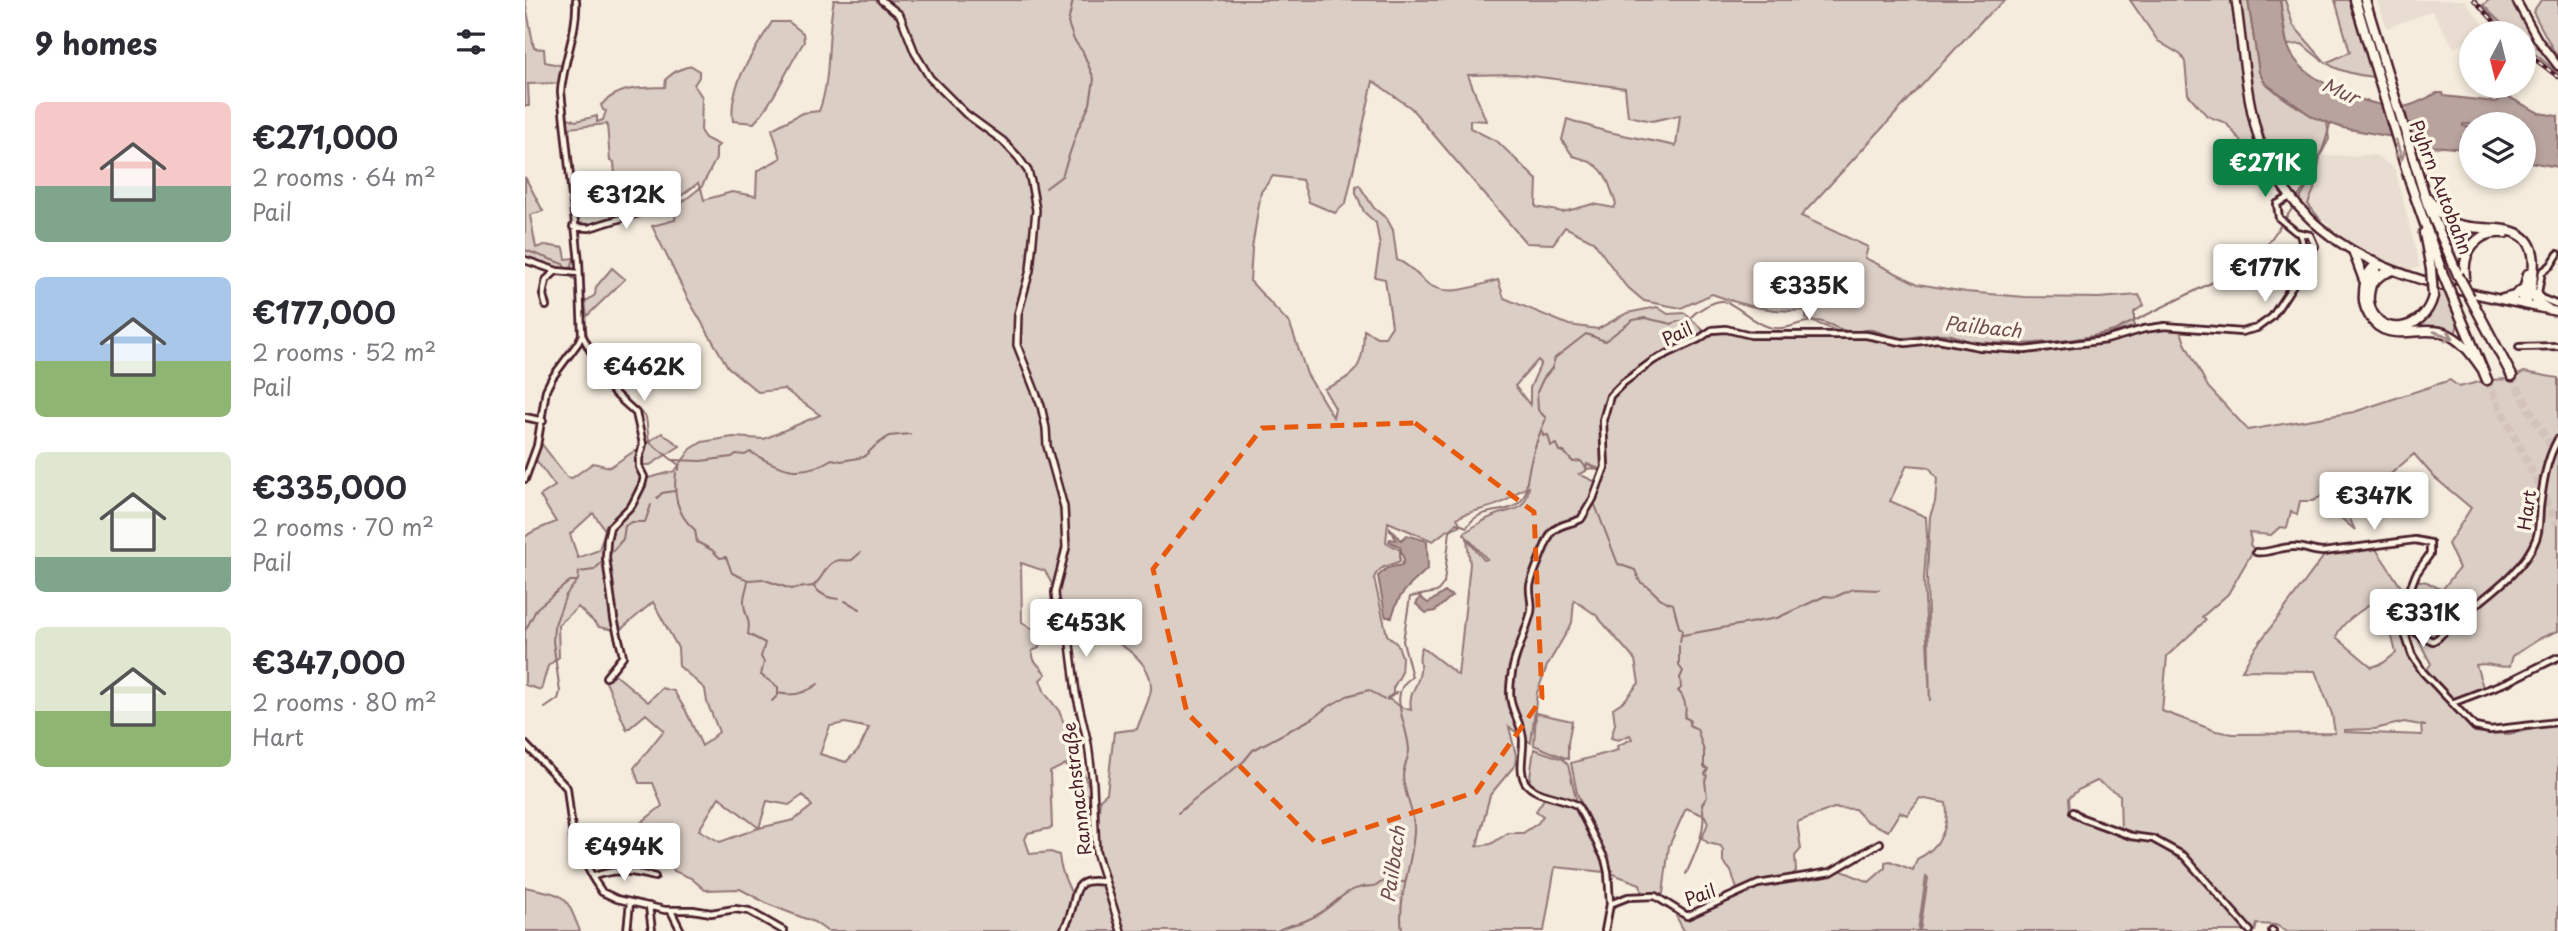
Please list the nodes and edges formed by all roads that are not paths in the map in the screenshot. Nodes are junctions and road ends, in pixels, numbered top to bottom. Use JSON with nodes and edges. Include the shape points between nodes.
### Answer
{"nodes":[{"id":1,"x":576,"y":0,"type":"edge"},
{"id":2,"x":881,"y":0,"type":"edge"},
{"id":3,"x":2236,"y":0,"type":"edge"},
{"id":4,"x":2355,"y":0,"type":"edge"},
{"id":5,"x":2365,"y":0,"type":"edge"},
{"id":6,"x":2518,"y":1,"type":"edge"},
{"id":7,"x":2558,"y":66,"type":"edge"},
{"id":8,"x":2422,"y":187,"type":"junction"},
{"id":9,"x":2294,"y":201,"type":"junction"},
{"id":10,"x":675,"y":202,"type":"dead end"},
{"id":11,"x":2423,"y":219,"type":"junction"},
{"id":12,"x":573,"y":227,"type":"junction"},
{"id":13,"x":2300,"y":233,"type":"junction"},
{"id":14,"x":2312,"y":254,"type":"junction"},
{"id":15,"x":2354,"y":254,"type":"junction"},
{"id":16,"x":2558,"y":254,"type":"edge"},
{"id":17,"x":525,"y":260,"type":"edge"},
{"id":18,"x":2375,"y":265,"type":"junction"},
{"id":19,"x":557,"y":271,"type":"junction"},
{"id":20,"x":2391,"y":271,"type":"junction"},
{"id":21,"x":579,"y":273,"type":"junction"},
{"id":22,"x":2462,"y":276,"type":"junction"},
{"id":23,"x":2369,"y":283,"type":"junction"},
{"id":24,"x":2528,"y":288,"type":"junction"},
{"id":25,"x":2503,"y":299,"type":"junction"},
{"id":26,"x":2524,"y":304,"type":"junction"},
{"id":27,"x":2558,"y":305,"type":"edge"},
{"id":28,"x":546,"y":306,"type":"dead end"},
{"id":29,"x":2548,"y":309,"type":"junction"},
{"id":30,"x":2558,"y":312,"type":"edge"},
{"id":31,"x":582,"y":335,"type":"junction"},
{"id":32,"x":2519,"y":346,"type":"dead end"},
{"id":33,"x":2558,"y":346,"type":"edge"},
{"id":34,"x":2483,"y":370,"type":"junction"},
{"id":35,"x":2512,"y":376,"type":"tunnel mouth"},
{"id":36,"x":2487,"y":380,"type":"tunnel mouth"},
{"id":37,"x":525,"y":416,"type":"edge"},
{"id":38,"x":543,"y":421,"type":"junction"},
{"id":39,"x":2558,"y":439,"type":"edge"},
{"id":40,"x":525,"y":479,"type":"edge"},
{"id":41,"x":2256,"y":552,"type":"dead end"},
{"id":42,"x":2409,"y":627,"type":"junction"},
{"id":43,"x":2558,"y":657,"type":"edge"},
{"id":44,"x":606,"y":677,"type":"dead end"},
{"id":45,"x":2452,"y":703,"type":"junction"},
{"id":46,"x":2558,"y":722,"type":"edge"},
{"id":47,"x":525,"y":744,"type":"edge"},
{"id":48,"x":2073,"y":812,"type":"dead end"},
{"id":49,"x":1879,"y":843,"type":"dead end"},
{"id":50,"x":592,"y":877,"type":"junction"},
{"id":51,"x":655,"y":877,"type":"dead end"},
{"id":52,"x":1105,"y":882,"type":"junction"},
{"id":53,"x":630,"y":902,"type":"junction"},
{"id":54,"x":1610,"y":904,"type":"junction"},
{"id":55,"x":649,"y":906,"type":"junction"},
{"id":56,"x":671,"y":911,"type":"junction"},
{"id":57,"x":627,"y":931,"type":"edge"},
{"id":58,"x":652,"y":931,"type":"edge"},
{"id":59,"x":681,"y":931,"type":"edge"},
{"id":60,"x":784,"y":931,"type":"edge"},
{"id":61,"x":1063,"y":931,"type":"edge"},
{"id":62,"x":1121,"y":931,"type":"edge"},
{"id":63,"x":1605,"y":931,"type":"edge"},
{"id":64,"x":2250,"y":931,"type":"edge"}],
"edges":[{"from":1,"to":12,"type":"street","via":[[576,22],[561,92]]},
{"from":2,"to":52,"type":"street","name":"Rannachstraße","via":[[900,15],[930,78],[1018,157],[1031,182],[1036,210],[1017,345],[1041,406],[1064,507],[1066,548],[1056,604],[1071,645],[1093,784],[1094,842]]},
{"from":3,"to":9,"type":"main road","via":[[2259,139],[2269,165]]},
{"from":4,"to":11,"type":"highway","name":"Pyhrn Autobahn","one_way":true},
{"from":5,"to":8,"type":"highway","name":"Pyhrn Autobahn"},
{"from":6,"to":7,"type":"main road"},
{"from":8,"to":22,"type":"highway","name":"Pyhrn Autobahn"},
{"from":8,"to":24,"type":"highway","via":[[2441,215],[2453,223],[2503,228],[2521,236],[2533,260]]},
{"from":9,"to":13,"type":"street","via":[[2277,204],[2279,218]]},
{"from":9,"to":15,"type":"main road","via":[[2322,231]]},
{"from":10,"to":12,"type":"street","via":[[589,228]]},
{"from":11,"to":23,"type":"highway","bridge":true,"via":[[2433,296],[2420,320],[2411,326],[2392,327],[2378,319]]},
{"from":11,"to":34,"type":"highway","name":"Pyhrn Autobahn","bridge":true},
{"from":12,"to":21,"type":"street"},
{"from":13,"to":14,"type":"street","via":[[2303,246]]},
{"from":13,"to":14,"type":"street","via":[[2312,238]]},
{"from":14,"to":54,"type":"street","name":"Pail","via":[[2272,317],[2249,331],[2165,326],[2106,340],[2025,350],[1946,340],[1906,343],[1866,335],[1751,335],[1718,329],[1654,360],[1614,391],[1603,420],[1605,467],[1593,499],[1581,519],[1549,534],[1531,580],[1532,605],[1516,651],[1510,694],[1523,738],[1525,781],[1582,811],[1608,872]]},
{"from":15,"to":18,"type":"main road"},
{"from":15,"to":23,"type":"highway"},
{"from":16,"to":27,"type":"street","via":[[2542,272],[2538,292]]},
{"from":17,"to":19,"type":"street"},
{"from":18,"to":20,"type":"main road"},
{"from":18,"to":23,"type":"highway"},
{"from":19,"to":21,"type":"street"},
{"from":19,"to":28,"type":"street","via":[[546,279]]},
{"from":20,"to":23,"type":"highway"},
{"from":20,"to":25,"type":"main road"},
{"from":21,"to":31,"type":"street"},
{"from":22,"to":24,"type":"highway","via":[[2474,242],[2490,233],[2504,233],[2526,252]]},
{"from":22,"to":35,"type":"highway","name":"Pyhrn Autobahn","bridge":true},
{"from":23,"to":34,"type":"highway","one_way":true,"via":[[2365,305],[2376,325],[2397,333],[2444,333],[2460,342]]},
{"from":24,"to":25,"type":"highway"},
{"from":24,"to":26,"type":"highway"},
{"from":24,"to":29,"type":"highway"},
{"from":25,"to":26,"type":"main road"},
{"from":26,"to":29,"type":"main road"},
{"from":29,"to":30,"type":"main road"},
{"from":31,"to":38,"type":"street","via":[[546,390]]},
{"from":31,"to":44,"type":"street","via":[[613,392],[636,412],[643,444],[639,458],[642,485],[632,505],[610,527],[607,540],[614,619],[623,656]]},
{"from":32,"to":33,"type":"street"},
{"from":34,"to":36,"type":"highway","name":"Pyhrn Autobahn"},
{"from":37,"to":38,"type":"street"},
{"from":38,"to":40,"type":"street"},
{"from":39,"to":42,"type":"street","name":"Hart","via":[[2549,456],[2537,535],[2525,561],[2433,641]]},
{"from":41,"to":42,"type":"street","via":[[2297,547],[2323,552],[2428,541],[2430,554],[2406,600]]},
{"from":42,"to":45,"type":"street","via":[[2406,637],[2412,655]]},
{"from":43,"to":45,"type":"street"},
{"from":45,"to":46,"type":"street","via":[[2475,727],[2490,730]]},
{"from":47,"to":50,"type":"street","via":[[568,788],[573,838]]},
{"from":48,"to":64,"type":"street","via":[[2131,836],[2154,839],[2184,856]]},
{"from":49,"to":54,"type":"street","name":"Pail","via":[[1831,872],[1758,884],[1687,916],[1655,896],[1628,897]]},
{"from":50,"to":51,"type":"street","via":[[620,870]]},
{"from":50,"to":53,"type":"street","via":[[602,892]]},
{"from":52,"to":61,"type":"street","via":[[1087,881],[1078,887]]},
{"from":52,"to":62,"type":"street","name":"Rannachstraße"},
{"from":53,"to":55,"type":"street"},
{"from":53,"to":57,"type":"street"},
{"from":54,"to":63,"type":"street","name":"Pail"},
{"from":55,"to":56,"type":"street"},
{"from":55,"to":58,"type":"street"},
{"from":56,"to":59,"type":"street"},
{"from":56,"to":60,"type":"street","via":[[749,911]]}]}
